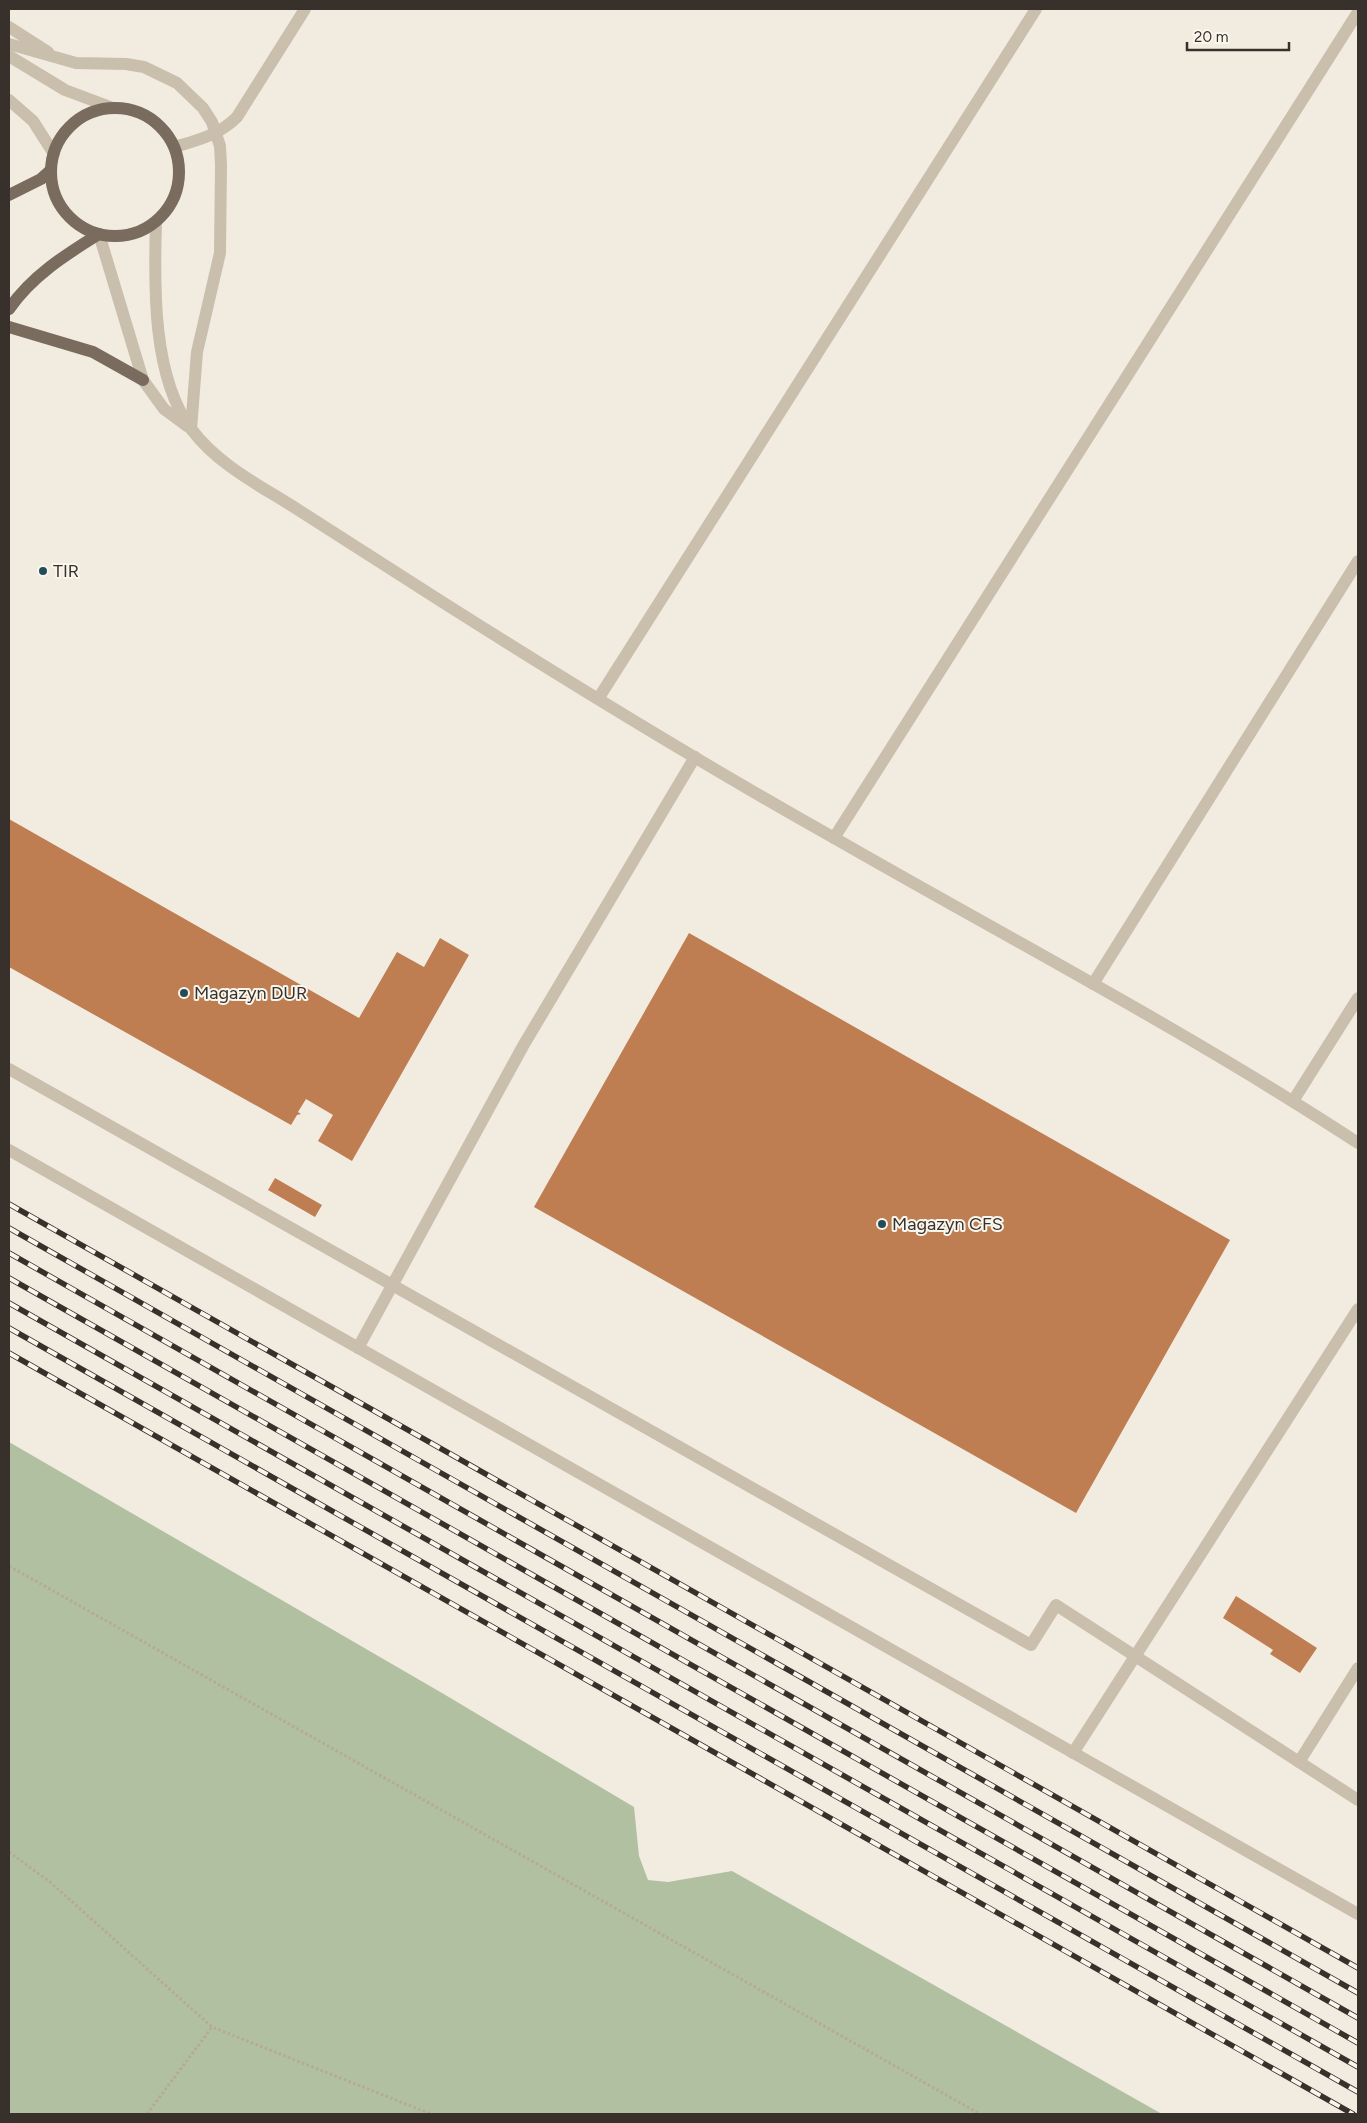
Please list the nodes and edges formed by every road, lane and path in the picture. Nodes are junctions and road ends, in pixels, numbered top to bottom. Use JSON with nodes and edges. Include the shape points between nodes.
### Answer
{"nodes":[{"id":1,"x":306,"y":9,"type":"edge"},
{"id":2,"x":1036,"y":9,"type":"edge"},
{"id":3,"x":1358,"y":12,"type":"edge"},
{"id":4,"x":9,"y":27,"type":"edge"},
{"id":5,"x":9,"y":44,"type":"edge"},
{"id":6,"x":9,"y":56,"type":"edge"},
{"id":7,"x":59,"y":59,"type":"junction"},
{"id":8,"x":9,"y":100,"type":"edge"},
{"id":9,"x":113,"y":108,"type":"junction"},
{"id":10,"x":216,"y":134,"type":"junction"},
{"id":11,"x":175,"y":147,"type":"junction"},
{"id":12,"x":54,"y":154,"type":"junction"},
{"id":13,"x":51,"y":170,"type":"junction"},
{"id":14,"x":9,"y":195,"type":"edge"},
{"id":15,"x":156,"y":222,"type":"junction"},
{"id":16,"x":99,"y":234,"type":"junction"},
{"id":17,"x":9,"y":310,"type":"edge"},
{"id":18,"x":9,"y":327,"type":"edge"},
{"id":19,"x":143,"y":380,"type":"junction"},
{"id":20,"x":191,"y":429,"type":"junction"},
{"id":21,"x":1358,"y":561,"type":"edge"},
{"id":22,"x":598,"y":699,"type":"junction"},
{"id":23,"x":695,"y":758,"type":"junction"},
{"id":24,"x":834,"y":838,"type":"junction"},
{"id":25,"x":1093,"y":984,"type":"junction"},
{"id":26,"x":1358,"y":998,"type":"edge"},
{"id":27,"x":9,"y":1069,"type":"edge"},
{"id":28,"x":1293,"y":1101,"type":"junction"},
{"id":29,"x":1358,"y":1143,"type":"edge"},
{"id":30,"x":9,"y":1150,"type":"edge"},
{"id":31,"x":392,"y":1286,"type":"junction"},
{"id":32,"x":1358,"y":1309,"type":"edge"},
{"id":33,"x":358,"y":1348,"type":"junction"},
{"id":34,"x":9,"y":1566,"type":"edge"},
{"id":35,"x":1135,"y":1657,"type":"junction"},
{"id":36,"x":1358,"y":1668,"type":"edge"},
{"id":37,"x":1073,"y":1753,"type":"junction"},
{"id":38,"x":1299,"y":1762,"type":"junction"},
{"id":39,"x":1358,"y":1800,"type":"edge"},
{"id":40,"x":9,"y":1852,"type":"edge"},
{"id":41,"x":1358,"y":1914,"type":"edge"},
{"id":42,"x":212,"y":2027,"type":"junction"},
{"id":43,"x":147,"y":2114,"type":"edge"},
{"id":44,"x":431,"y":2114,"type":"edge"},
{"id":45,"x":980,"y":2114,"type":"edge"}],
"edges":[{"from":1,"to":10,"type":"lane","via":[[237,117]]},
{"from":2,"to":22,"type":"lane"},
{"from":3,"to":24,"type":"lane"},
{"from":4,"to":7,"type":"lane"},
{"from":5,"to":7,"type":"lane"},
{"from":6,"to":9,"type":"lane","via":[[65,90]]},
{"from":7,"to":10,"type":"lane","via":[[76,63],[126,64],[160,73],[177,83],[203,108]]},
{"from":8,"to":12,"type":"lane","via":[[32,121]]},
{"from":9,"to":11,"type":"main road","via":[[143,114],[167,133]]},
{"from":9,"to":12,"type":"main road","via":[[83,116],[65,133]]},
{"from":10,"to":11,"type":"lane"},
{"from":10,"to":20,"type":"lane","via":[[221,165],[220,253],[197,352]]},
{"from":11,"to":15,"type":"main road","via":[[179,180],[175,196]]},
{"from":12,"to":13,"type":"main road"},
{"from":13,"to":14,"type":"main road","via":[[41,179]]},
{"from":13,"to":16,"type":"main road","via":[[59,203],[69,217],[83,228]]},
{"from":15,"to":16,"type":"main road","via":[[129,234]]},
{"from":15,"to":20,"type":"lane","via":[[155,295],[161,342],[176,402]]},
{"from":16,"to":17,"type":"main road","via":[[32,281]]},
{"from":16,"to":19,"type":"lane"},
{"from":18,"to":19,"type":"main road","via":[[93,352]]},
{"from":19,"to":20,"type":"lane","via":[[164,409]]},
{"from":20,"to":22,"type":"lane","via":[[242,474]]},
{"from":21,"to":25,"type":"lane"},
{"from":22,"to":23,"type":"lane"},
{"from":23,"to":24,"type":"lane"},
{"from":23,"to":31,"type":"lane","via":[[528,1038]]},
{"from":24,"to":25,"type":"lane"},
{"from":25,"to":28,"type":"lane"},
{"from":26,"to":28,"type":"lane"},
{"from":27,"to":31,"type":"lane"},
{"from":28,"to":29,"type":"lane"},
{"from":30,"to":33,"type":"lane"},
{"from":31,"to":33,"type":"lane"},
{"from":31,"to":35,"type":"lane","via":[[1031,1645],[1056,1605]]},
{"from":32,"to":35,"type":"lane"},
{"from":33,"to":37,"type":"lane"},
{"from":34,"to":45,"type":"path"},
{"from":35,"to":37,"type":"lane"},
{"from":35,"to":38,"type":"lane"},
{"from":36,"to":38,"type":"lane"},
{"from":37,"to":41,"type":"lane"},
{"from":38,"to":39,"type":"lane"},
{"from":40,"to":42,"type":"path","via":[[50,1882]]},
{"from":42,"to":43,"type":"path"},
{"from":42,"to":44,"type":"path"}]}
